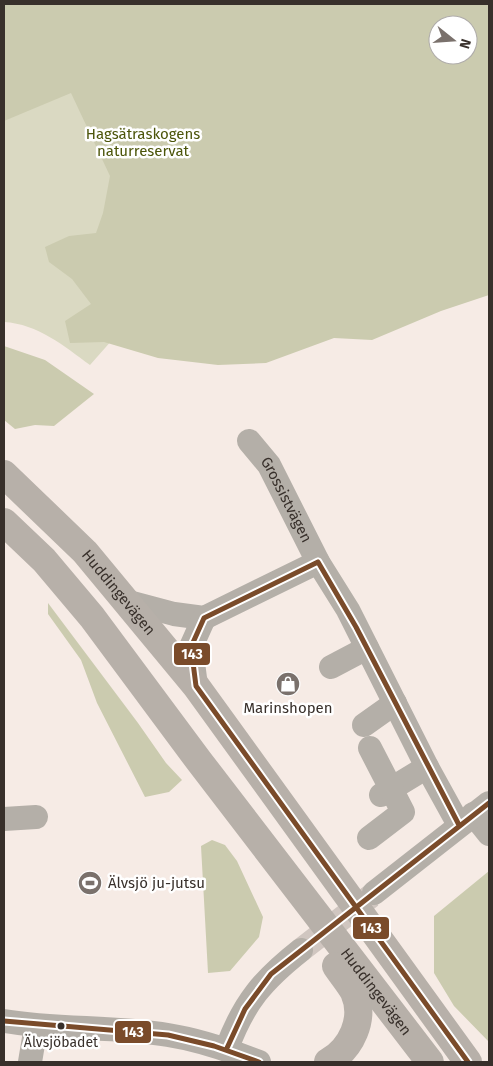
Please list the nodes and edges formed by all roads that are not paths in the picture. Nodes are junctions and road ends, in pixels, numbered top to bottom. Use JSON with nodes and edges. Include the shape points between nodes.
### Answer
{"nodes":[{"id":1,"x":249,"y":441,"type":"dead end"},
{"id":2,"x":4,"y":474,"type":"edge"},
{"id":3,"x":4,"y":522,"type":"edge"},
{"id":4,"x":318,"y":562,"type":"junction"},
{"id":5,"x":129,"y":602,"type":"junction"},
{"id":6,"x":204,"y":618,"type":"junction"},
{"id":7,"x":368,"y":648,"type":"junction"},
{"id":8,"x":331,"y":667,"type":"dead end"},
{"id":9,"x":196,"y":686,"type":"junction"},
{"id":10,"x":395,"y":704,"type":"junction"},
{"id":11,"x":364,"y":725,"type":"dead end"},
{"id":12,"x":370,"y":748,"type":"dead end"},
{"id":13,"x":427,"y":767,"type":"junction"},
{"id":14,"x":386,"y":792,"type":"junction"},
{"id":15,"x":474,"y":814,"type":"edge"},
{"id":16,"x":36,"y":817,"type":"dead end"},
{"id":17,"x":4,"y":819,"type":"edge"},
{"id":18,"x":489,"y":834,"type":"edge"},
{"id":19,"x":369,"y":838,"type":"dead end"},
{"id":20,"x":291,"y":882,"type":"junction"},
{"id":21,"x":374,"y":893,"type":"tunnel mouth"},
{"id":22,"x":301,"y":950,"type":"tunnel mouth"},
{"id":23,"x":4,"y":1021,"type":"edge"},
{"id":24,"x":36,"y":1026,"type":"junction"},
{"id":25,"x":227,"y":1048,"type":"junction"},
{"id":26,"x":30,"y":1062,"type":"edge"},
{"id":27,"x":259,"y":1062,"type":"edge"},
{"id":28,"x":328,"y":1062,"type":"edge"},
{"id":29,"x":430,"y":1062,"type":"edge"},
{"id":30,"x":468,"y":1062,"type":"edge"}],
"edges":[{"from":1,"to":4,"type":"street","name":"Grossistvägen","via":[[269,465]]},
{"from":2,"to":5,"type":"main road","name":"Huddingevägen","via":[[85,552]]},
{"from":3,"to":20,"type":"main road","name":"Huddingevägen","via":[[44,560],[92,617]]},
{"from":4,"to":6,"type":"street"},
{"from":4,"to":7,"type":"street","name":"Grossistvägen"},
{"from":5,"to":6,"type":"street"},
{"from":5,"to":9,"type":"main road","name":"Huddingevägen"},
{"from":6,"to":9,"type":"street","via":[[191,647]]},
{"from":7,"to":8,"type":"street"},
{"from":7,"to":10,"type":"street","name":"Grossistvägen"},
{"from":9,"to":30,"type":"main road","name":"Huddingevägen"},
{"from":10,"to":11,"type":"street"},
{"from":10,"to":13,"type":"street","name":"Grossistvägen"},
{"from":12,"to":14,"type":"street"},
{"from":13,"to":14,"type":"street"},
{"from":13,"to":15,"type":"street","name":"Grossistvägen"},
{"from":14,"to":19,"type":"street","via":[[403,812]]},
{"from":15,"to":18,"type":"street","name":"Grossistvägen"},
{"from":15,"to":21,"type":"street"},
{"from":16,"to":17,"type":"street"},
{"from":20,"to":28,"type":"main road","via":[[305,921],[354,993],[358,1008],[357,1024],[348,1045]]},
{"from":20,"to":29,"type":"main road","name":"Huddingevägen"},
{"from":22,"to":25,"type":"street","via":[[258,989],[235,1026]]},
{"from":23,"to":24,"type":"street"},
{"from":24,"to":25,"type":"street","via":[[166,1035]]},
{"from":24,"to":26,"type":"street"},
{"from":25,"to":27,"type":"street"}]}
